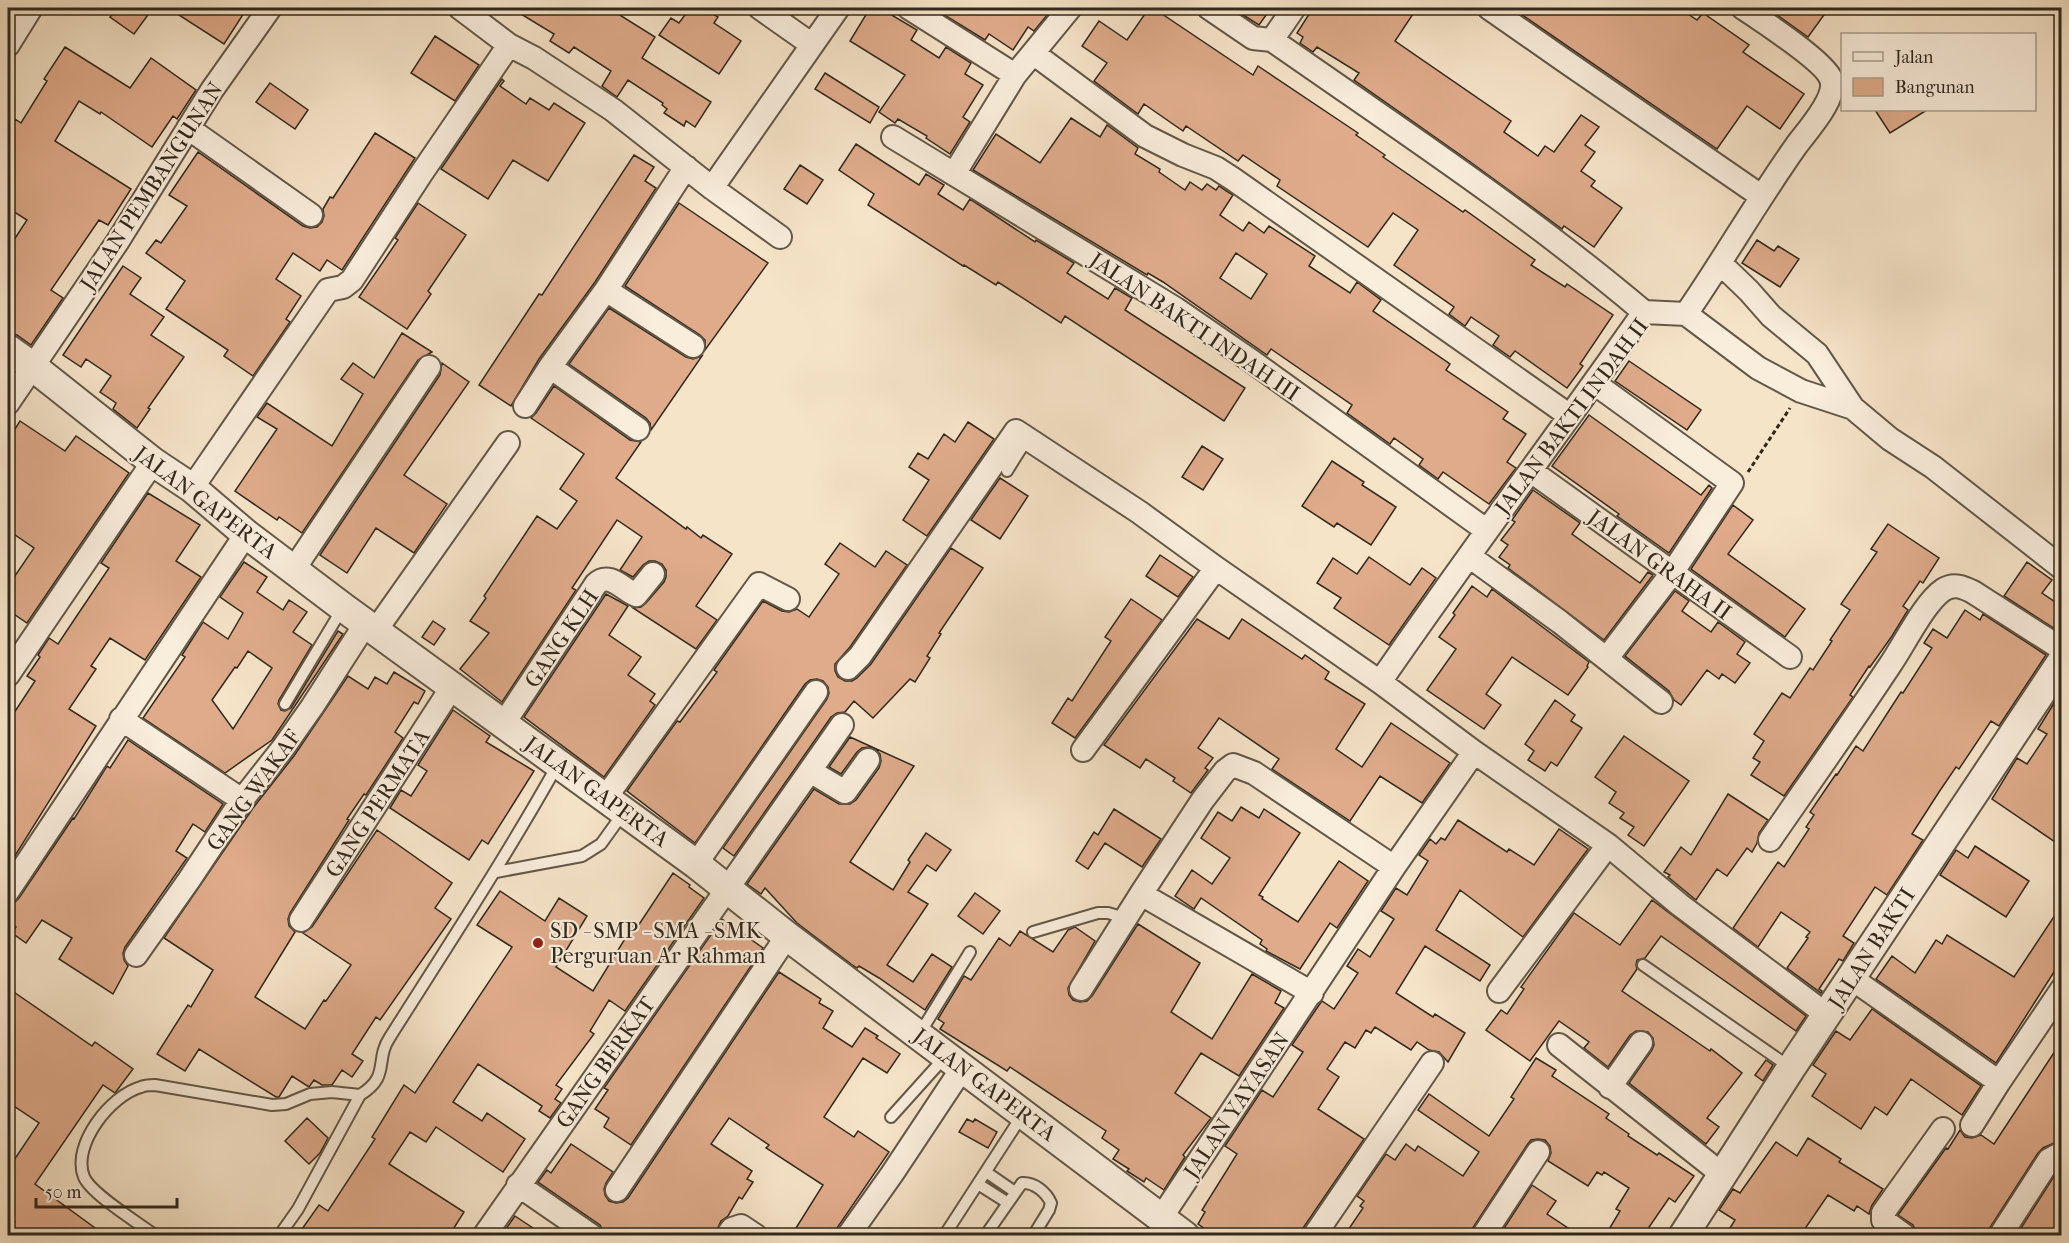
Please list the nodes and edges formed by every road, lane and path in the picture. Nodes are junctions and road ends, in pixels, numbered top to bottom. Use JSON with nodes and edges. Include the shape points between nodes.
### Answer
{"nodes":[{"id":1,"x":31,"y":8,"type":"edge"},
{"id":2,"x":270,"y":8,"type":"edge"},
{"id":3,"x":460,"y":8,"type":"edge"},
{"id":4,"x":760,"y":8,"type":"edge"},
{"id":5,"x":838,"y":8,"type":"edge"},
{"id":6,"x":909,"y":8,"type":"edge"},
{"id":7,"x":1070,"y":8,"type":"edge"},
{"id":8,"x":1209,"y":8,"type":"edge"},
{"id":9,"x":1294,"y":8,"type":"edge"},
{"id":10,"x":1489,"y":8,"type":"edge"},
{"id":11,"x":1743,"y":8,"type":"edge"},
{"id":12,"x":1272,"y":40,"type":"junction"},
{"id":13,"x":812,"y":44,"type":"junction"},
{"id":14,"x":8,"y":45,"type":"edge"},
{"id":15,"x":509,"y":45,"type":"junction"},
{"id":16,"x":1033,"y":53,"type":"junction"},
{"id":17,"x":1015,"y":75,"type":"junction"},
{"id":18,"x":188,"y":128,"type":"junction"},
{"id":19,"x":893,"y":137,"type":"dead end"},
{"id":20,"x":686,"y":167,"type":"junction"},
{"id":21,"x":954,"y":174,"type":"junction"},
{"id":22,"x":712,"y":188,"type":"junction"},
{"id":23,"x":1761,"y":195,"type":"junction"},
{"id":24,"x":311,"y":215,"type":"dead end"},
{"id":25,"x":780,"y":237,"type":"dead end"},
{"id":26,"x":1721,"y":264,"type":"junction"},
{"id":27,"x":606,"y":290,"type":"junction"},
{"id":28,"x":1644,"y":312,"type":"junction"},
{"id":29,"x":1686,"y":314,"type":"junction"},
{"id":30,"x":693,"y":346,"type":"dead end"},
{"id":31,"x":8,"y":349,"type":"edge"},
{"id":32,"x":32,"y":366,"type":"junction"},
{"id":33,"x":429,"y":367,"type":"dead end"},
{"id":34,"x":550,"y":367,"type":"junction"},
{"id":35,"x":1594,"y":383,"type":"junction"},
{"id":36,"x":1801,"y":391,"type":"junction"},
{"id":37,"x":8,"y":403,"type":"edge"},
{"id":38,"x":525,"y":406,"type":"dead end"},
{"id":39,"x":1853,"y":408,"type":"junction"},
{"id":40,"x":1570,"y":416,"type":"junction"},
{"id":41,"x":638,"y":429,"type":"dead end"},
{"id":42,"x":1027,"y":439,"type":"junction"},
{"id":43,"x":507,"y":443,"type":"dead end"},
{"id":44,"x":153,"y":462,"type":"junction"},
{"id":45,"x":1007,"y":471,"type":"dead end"},
{"id":46,"x":1531,"y":471,"type":"junction"},
{"id":47,"x":1732,"y":483,"type":"junction"},
{"id":48,"x":192,"y":488,"type":"junction"},
{"id":49,"x":1486,"y":530,"type":"junction"},
{"id":50,"x":246,"y":534,"type":"junction"},
{"id":51,"x":1469,"y":556,"type":"junction"},
{"id":52,"x":1216,"y":568,"type":"junction"},
{"id":53,"x":2061,"y":568,"type":"edge"},
{"id":54,"x":294,"y":569,"type":"junction"},
{"id":55,"x":1672,"y":573,"type":"junction"},
{"id":56,"x":653,"y":574,"type":"dead end"},
{"id":57,"x":788,"y":599,"type":"dead end"},
{"id":58,"x":368,"y":619,"type":"junction"},
{"id":59,"x":2061,"y":649,"type":"edge"},
{"id":60,"x":1790,"y":657,"type":"dead end"},
{"id":61,"x":1607,"y":658,"type":"junction"},
{"id":62,"x":848,"y":668,"type":"dead end"},
{"id":63,"x":8,"y":675,"type":"edge"},
{"id":64,"x":2057,"y":675,"type":"edge"},
{"id":65,"x":1380,"y":682,"type":"junction"},
{"id":66,"x":452,"y":687,"type":"junction"},
{"id":67,"x":816,"y":692,"type":"dead end"},
{"id":68,"x":1661,"y":702,"type":"dead end"},
{"id":69,"x":285,"y":704,"type":"dead end"},
{"id":70,"x":121,"y":719,"type":"junction"},
{"id":71,"x":504,"y":723,"type":"junction"},
{"id":72,"x":842,"y":725,"type":"dead end"},
{"id":73,"x":1083,"y":750,"type":"dead end"},
{"id":74,"x":1474,"y":752,"type":"junction"},
{"id":75,"x":868,"y":760,"type":"dead end"},
{"id":76,"x":558,"y":763,"type":"junction"},
{"id":77,"x":810,"y":771,"type":"junction"},
{"id":78,"x":242,"y":800,"type":"junction"},
{"id":79,"x":615,"y":804,"type":"junction"},
{"id":80,"x":1770,"y":840,"type":"dead end"},
{"id":81,"x":1608,"y":845,"type":"junction"},
{"id":82,"x":696,"y":864,"type":"junction"},
{"id":83,"x":1394,"y":867,"type":"junction"},
{"id":84,"x":496,"y":872,"type":"junction"},
{"id":85,"x":728,"y":888,"type":"junction"},
{"id":86,"x":8,"y":891,"type":"edge"},
{"id":87,"x":1141,"y":894,"type":"junction"},
{"id":88,"x":1125,"y":918,"type":"junction"},
{"id":89,"x":301,"y":920,"type":"dead end"},
{"id":90,"x":1033,"y":932,"type":"dead end"},
{"id":91,"x":787,"y":936,"type":"junction"},
{"id":92,"x":970,"y":952,"type":"dead end"},
{"id":93,"x":136,"y":956,"type":"dead end"},
{"id":94,"x":1643,"y":965,"type":"dead end"},
{"id":95,"x":1851,"y":978,"type":"junction"},
{"id":96,"x":1081,"y":989,"type":"dead end"},
{"id":97,"x":2061,"y":989,"type":"edge"},
{"id":98,"x":1499,"y":991,"type":"dead end"},
{"id":99,"x":1312,"y":993,"type":"junction"},
{"id":100,"x":1827,"y":1016,"type":"junction"},
{"id":101,"x":919,"y":1034,"type":"junction"},
{"id":102,"x":1641,"y":1042,"type":"dead end"},
{"id":103,"x":1559,"y":1045,"type":"dead end"},
{"id":104,"x":955,"y":1061,"type":"junction"},
{"id":105,"x":1432,"y":1063,"type":"dead end"},
{"id":106,"x":1791,"y":1068,"type":"junction"},
{"id":107,"x":1999,"y":1082,"type":"junction"},
{"id":108,"x":1610,"y":1087,"type":"junction"},
{"id":109,"x":360,"y":1095,"type":"junction"},
{"id":110,"x":1024,"y":1114,"type":"junction"},
{"id":111,"x":891,"y":1117,"type":"dead end"},
{"id":112,"x":1972,"y":1125,"type":"dead end"},
{"id":113,"x":1943,"y":1129,"type":"dead end"},
{"id":114,"x":1538,"y":1152,"type":"dead end"},
{"id":115,"x":2061,"y":1153,"type":"edge"},
{"id":116,"x":986,"y":1172,"type":"junction"},
{"id":117,"x":1722,"y":1175,"type":"junction"},
{"id":118,"x":978,"y":1184,"type":"junction"},
{"id":119,"x":518,"y":1185,"type":"junction"},
{"id":120,"x":617,"y":1190,"type":"dead end"},
{"id":121,"x":1016,"y":1192,"type":"junction"},
{"id":122,"x":1008,"y":1203,"type":"junction"},
{"id":123,"x":1161,"y":1218,"type":"junction"},
{"id":124,"x":156,"y":1236,"type":"edge"},
{"id":125,"x":279,"y":1236,"type":"edge"},
{"id":126,"x":484,"y":1236,"type":"edge"},
{"id":127,"x":592,"y":1236,"type":"edge"},
{"id":128,"x":727,"y":1236,"type":"edge"},
{"id":129,"x":756,"y":1236,"type":"edge"},
{"id":130,"x":848,"y":1236,"type":"edge"},
{"id":131,"x":944,"y":1236,"type":"edge"},
{"id":132,"x":986,"y":1236,"type":"edge"},
{"id":133,"x":1033,"y":1236,"type":"edge"},
{"id":134,"x":1185,"y":1236,"type":"edge"},
{"id":135,"x":1314,"y":1236,"type":"edge"},
{"id":136,"x":1484,"y":1236,"type":"edge"},
{"id":137,"x":1683,"y":1236,"type":"edge"},
{"id":138,"x":1905,"y":1236,"type":"edge"},
{"id":139,"x":2000,"y":1236,"type":"edge"}],
"edges":[{"from":1,"to":14,"type":"street"},
{"from":2,"to":18,"type":"street","name":"JALAN PEMBANGUNAN"},
{"from":3,"to":15,"type":"street"},
{"from":4,"to":13,"type":"street"},
{"from":5,"to":13,"type":"street"},
{"from":6,"to":17,"type":"street"},
{"from":7,"to":16,"type":"street"},
{"from":8,"to":12,"type":"street","via":[[1253,38]]},
{"from":9,"to":12,"type":"street"},
{"from":10,"to":23,"type":"street"},
{"from":11,"to":23,"type":"street","via":[[1814,59],[1831,79],[1832,89]]},
{"from":12,"to":28,"type":"street","via":[[1474,180]]},
{"from":13,"to":22,"type":"street"},
{"from":15,"to":20,"type":"street","via":[[613,110]]},
{"from":15,"to":48,"type":"street","via":[[352,280],[344,287],[328,290]]},
{"from":16,"to":17,"type":"street"},
{"from":16,"to":40,"type":"street","via":[[1145,136],[1233,179]]},
{"from":17,"to":21,"type":"street"},
{"from":18,"to":24,"type":"street"},
{"from":18,"to":32,"type":"street","name":"JALAN PEMBANGUNAN","via":[[118,241]]},
{"from":19,"to":21,"type":"street","name":"JALAN BAKTI INDAH III"},
{"from":20,"to":22,"type":"street"},
{"from":20,"to":27,"type":"street"},
{"from":21,"to":49,"type":"street","name":"JALAN BAKTI INDAH III","via":[[1176,309]]},
{"from":22,"to":25,"type":"street"},
{"from":23,"to":26,"type":"street"},
{"from":26,"to":29,"type":"street"},
{"from":26,"to":39,"type":"street","via":[[1771,316],[1817,354]]},
{"from":27,"to":30,"type":"street"},
{"from":27,"to":34,"type":"street"},
{"from":28,"to":29,"type":"street","name":"JALAN BAKTI INDAH II"},
{"from":28,"to":35,"type":"street","name":"JALAN BAKTI INDAH II"},
{"from":29,"to":36,"type":"street","via":[[1758,368]]},
{"from":31,"to":32,"type":"street","name":"JALAN GAPERTA"},
{"from":32,"to":37,"type":"street","name":"JALAN PEMBANGUNAN"},
{"from":32,"to":44,"type":"street","name":"JALAN GAPERTA"},
{"from":33,"to":54,"type":"street"},
{"from":34,"to":38,"type":"street"},
{"from":34,"to":41,"type":"street"},
{"from":35,"to":40,"type":"street","name":"JALAN BAKTI INDAH II"},
{"from":35,"to":47,"type":"street"},
{"from":36,"to":39,"type":"street"},
{"from":36,"to":47,"type":"path","via":[[1745,476]]},
{"from":39,"to":53,"type":"street"},
{"from":40,"to":46,"type":"street","name":"JALAN BAKTI INDAH II"},
{"from":42,"to":45,"type":"lane"},
{"from":42,"to":52,"type":"street"},
{"from":42,"to":62,"type":"street","via":[[1014,432]]},
{"from":43,"to":58,"type":"street","name":"GANG WAKAF"},
{"from":44,"to":48,"type":"street","name":"JALAN GAPERTA"},
{"from":44,"to":63,"type":"street"},
{"from":46,"to":49,"type":"street","name":"JALAN BAKTI INDAH II"},
{"from":46,"to":55,"type":"street","name":"JALAN GRAHA II"},
{"from":47,"to":55,"type":"street"},
{"from":48,"to":50,"type":"street","name":"JALAN GAPERTA"},
{"from":49,"to":51,"type":"street","name":"JALAN BAKTI INDAH II"},
{"from":50,"to":54,"type":"street","name":"JALAN GAPERTA"},
{"from":50,"to":70,"type":"street"},
{"from":51,"to":61,"type":"street"},
{"from":51,"to":65,"type":"street","name":"JALAN BAKTI INDAH II"},
{"from":52,"to":65,"type":"street"},
{"from":52,"to":73,"type":"street"},
{"from":54,"to":58,"type":"street","name":"JALAN GAPERTA"},
{"from":55,"to":60,"type":"street","name":"JALAN GRAHA II"},
{"from":55,"to":61,"type":"street"},
{"from":56,"to":71,"type":"street","name":"GANG KLH","via":[[636,595],[608,579],[599,581]]},
{"from":57,"to":79,"type":"street","via":[[759,584]]},
{"from":58,"to":66,"type":"street","name":"JALAN GAPERTA"},
{"from":58,"to":69,"type":"lane"},
{"from":58,"to":78,"type":"street","name":"GANG WAKAF","via":[[312,707]]},
{"from":59,"to":80,"type":"street","via":[[1960,586],[1943,590],[1932,600]]},
{"from":61,"to":68,"type":"street"},
{"from":64,"to":95,"type":"street","name":"JALAN BAKTI"},
{"from":65,"to":74,"type":"street"},
{"from":66,"to":71,"type":"street","name":"JALAN GAPERTA"},
{"from":66,"to":89,"type":"street","name":"GANG PERMATA"},
{"from":67,"to":82,"type":"street"},
{"from":70,"to":78,"type":"street"},
{"from":70,"to":86,"type":"street"},
{"from":71,"to":76,"type":"street","name":"JALAN GAPERTA"},
{"from":72,"to":77,"type":"street","name":"GANG BERKAT"},
{"from":74,"to":81,"type":"street"},
{"from":74,"to":83,"type":"street","name":"JALAN YAYASAN"},
{"from":75,"to":77,"type":"street","via":[[845,792]]},
{"from":76,"to":79,"type":"street","name":"JALAN GAPERTA"},
{"from":76,"to":84,"type":"lane"},
{"from":77,"to":85,"type":"street","name":"GANG BERKAT"},
{"from":78,"to":93,"type":"street","name":"GANG WAKAF"},
{"from":79,"to":82,"type":"street","name":"JALAN GAPERTA"},
{"from":79,"to":84,"type":"lane","via":[[601,844],[582,856]]},
{"from":81,"to":98,"type":"street"},
{"from":81,"to":100,"type":"street"},
{"from":82,"to":85,"type":"street","name":"JALAN GAPERTA"},
{"from":83,"to":87,"type":"street","via":[[1254,773],[1233,765],[1202,801]]},
{"from":83,"to":99,"type":"street","name":"JALAN YAYASAN"},
{"from":84,"to":109,"type":"lane","via":[[386,1042],[373,1087]]},
{"from":85,"to":91,"type":"street","name":"JALAN GAPERTA"},
{"from":85,"to":119,"type":"street","name":"GANG BERKAT"},
{"from":87,"to":88,"type":"street"},
{"from":87,"to":99,"type":"street"},
{"from":88,"to":90,"type":"lane","via":[[1098,913]]},
{"from":88,"to":96,"type":"street"},
{"from":91,"to":101,"type":"street","name":"JALAN GAPERTA"},
{"from":91,"to":120,"type":"street"},
{"from":92,"to":101,"type":"lane"},
{"from":94,"to":106,"type":"lane"},
{"from":95,"to":100,"type":"street","name":"JALAN BAKTI"},
{"from":95,"to":107,"type":"street"},
{"from":97,"to":107,"type":"street"},
{"from":99,"to":123,"type":"street","name":"JALAN YAYASAN"},
{"from":100,"to":106,"type":"street","name":"JALAN BAKTI"},
{"from":101,"to":104,"type":"street","name":"JALAN GAPERTA"},
{"from":102,"to":108,"type":"street"},
{"from":103,"to":108,"type":"street"},
{"from":104,"to":110,"type":"street","name":"JALAN GAPERTA"},
{"from":104,"to":111,"type":"lane"},
{"from":104,"to":130,"type":"street","via":[[892,1174]]},
{"from":105,"to":135,"type":"street"},
{"from":106,"to":117,"type":"street","name":"JALAN BAKTI"},
{"from":107,"to":112,"type":"street"},
{"from":108,"to":117,"type":"street"},
{"from":109,"to":124,"type":"lane","via":[[310,1094],[272,1105],[155,1085],[140,1087],[121,1098],[92,1130],[81,1163],[85,1178],[99,1194]]},
{"from":109,"to":125,"type":"lane"},
{"from":110,"to":116,"type":"lane"},
{"from":110,"to":123,"type":"street","name":"JALAN GAPERTA"},
{"from":113,"to":138,"type":"street","via":[[1883,1213],[1883,1220]]},
{"from":114,"to":136,"type":"street"},
{"from":115,"to":139,"type":"street","via":[[2049,1160]]},
{"from":116,"to":118,"type":"lane"},
{"from":116,"to":121,"type":"lane"},
{"from":117,"to":137,"type":"street","name":"JALAN BAKTI"},
{"from":118,"to":122,"type":"lane"},
{"from":118,"to":131,"type":"lane"},
{"from":119,"to":126,"type":"street","name":"GANG BERKAT"},
{"from":119,"to":127,"type":"street"},
{"from":121,"to":122,"type":"lane"},
{"from":121,"to":133,"type":"lane","via":[[1022,1183],[1029,1182],[1052,1203]]},
{"from":122,"to":132,"type":"lane"},
{"from":123,"to":134,"type":"street","name":"JALAN GAPERTA"},
{"from":128,"to":129,"type":"street","via":[[741,1226]]}]}
